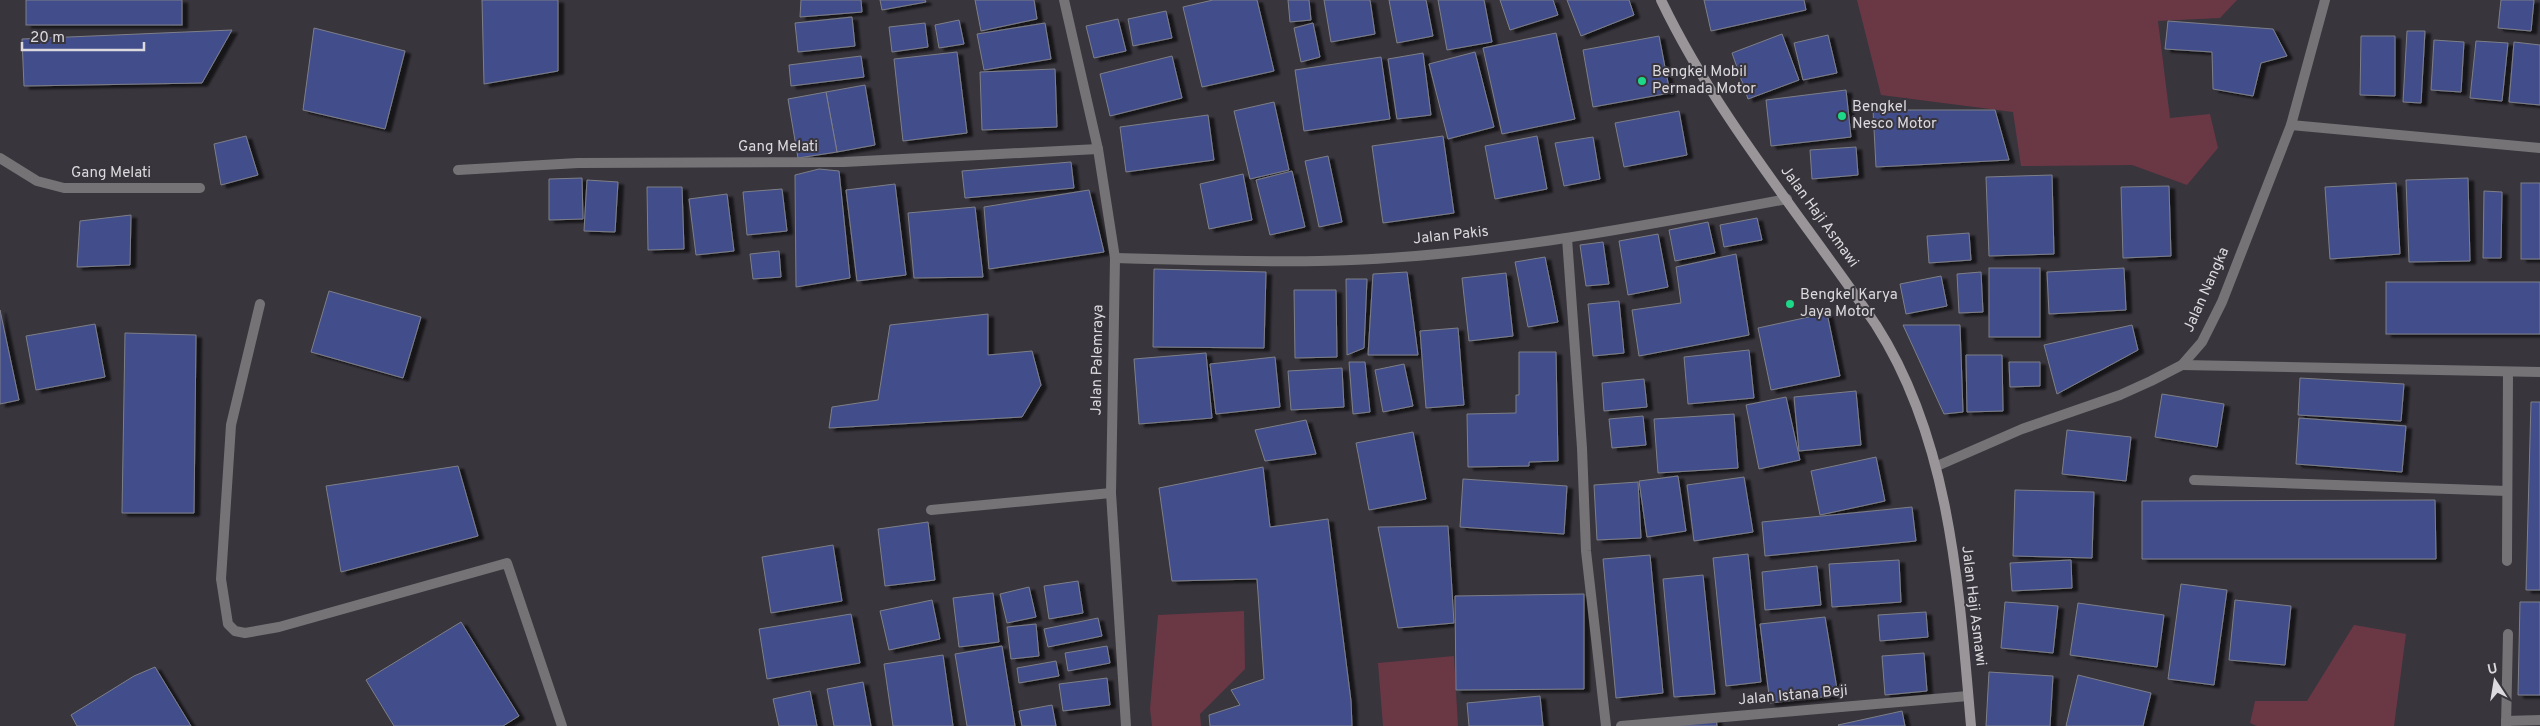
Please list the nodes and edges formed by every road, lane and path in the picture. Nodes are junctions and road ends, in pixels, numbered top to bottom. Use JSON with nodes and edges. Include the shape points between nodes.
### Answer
{"nodes":[{"id":1,"x":1064,"y":0,"type":"edge"},
{"id":2,"x":1661,"y":0,"type":"edge"},
{"id":3,"x":2326,"y":0,"type":"edge"},
{"id":4,"x":2291,"y":125,"type":"junction"},
{"id":5,"x":1098,"y":148,"type":"junction"},
{"id":6,"x":2540,"y":148,"type":"edge"},
{"id":7,"x":0,"y":149,"type":"edge"},
{"id":8,"x":0,"y":158,"type":"edge"},
{"id":9,"x":458,"y":170,"type":"dead end"},
{"id":10,"x":200,"y":188,"type":"dead end"},
{"id":11,"x":1788,"y":199,"type":"junction"},
{"id":12,"x":1567,"y":238,"type":"junction"},
{"id":13,"x":1115,"y":258,"type":"junction"},
{"id":14,"x":260,"y":304,"type":"dead end"},
{"id":15,"x":2182,"y":365,"type":"junction"},
{"id":16,"x":2508,"y":372,"type":"junction"},
{"id":17,"x":2540,"y":372,"type":"edge"},
{"id":18,"x":1937,"y":466,"type":"junction"},
{"id":19,"x":2194,"y":480,"type":"dead end"},
{"id":20,"x":2507,"y":491,"type":"junction"},
{"id":21,"x":1111,"y":493,"type":"junction"},
{"id":22,"x":931,"y":510,"type":"dead end"},
{"id":23,"x":2507,"y":561,"type":"dead end"},
{"id":24,"x":2508,"y":634,"type":"dead end"},
{"id":25,"x":1968,"y":696,"type":"junction"},
{"id":26,"x":2540,"y":720,"type":"edge"},
{"id":27,"x":2506,"y":723,"type":"edge"},
{"id":28,"x":562,"y":726,"type":"edge"},
{"id":29,"x":1126,"y":726,"type":"edge"},
{"id":30,"x":1606,"y":726,"type":"edge"},
{"id":31,"x":1621,"y":726,"type":"edge"},
{"id":32,"x":1971,"y":726,"type":"edge"}],
"edges":[{"from":1,"to":5,"type":"street","name":"Jalan Palemraya"},
{"from":2,"to":11,"type":"street","name":"Jalan Haji Asmawi","via":[[1728,116]]},
{"from":3,"to":4,"type":"street","name":"Jalan Nangka"},
{"from":4,"to":6,"type":"street"},
{"from":4,"to":15,"type":"street","name":"Jalan Nangka","via":[[2222,302],[2202,342]]},
{"from":5,"to":9,"type":"street","name":"Gang Melati","via":[[844,162],[578,163]]},
{"from":5,"to":13,"type":"street","name":"Jalan Palemraya"},
{"from":7,"to":8,"type":"street"},
{"from":8,"to":10,"type":"street","name":"Gang Melati","via":[[38,181],[64,188]]},
{"from":11,"to":12,"type":"street","name":"Jalan Pakis"},
{"from":11,"to":18,"type":"street","name":"Jalan Haji Asmawi","via":[[1895,354],[1916,401]]},
{"from":12,"to":13,"type":"street","name":"Jalan Pakis","via":[[1450,252],[1320,261]]},
{"from":12,"to":30,"type":"street","via":[[1586,551]]},
{"from":13,"to":21,"type":"street","name":"Jalan Palemraya"},
{"from":14,"to":28,"type":"street","via":[[231,425],[221,579],[228,624],[235,631],[245,633],[279,627],[507,563]]},
{"from":15,"to":16,"type":"street"},
{"from":15,"to":18,"type":"street","name":"Jalan Nangka","via":[[2120,395],[2022,429]]},
{"from":16,"to":17,"type":"street"},
{"from":16,"to":20,"type":"street"},
{"from":18,"to":25,"type":"street","name":"Jalan Haji Asmawi","via":[[1960,603]]},
{"from":19,"to":20,"type":"street"},
{"from":20,"to":23,"type":"street"},
{"from":21,"to":22,"type":"street"},
{"from":21,"to":29,"type":"street","name":"Jalan Palemraya"},
{"from":24,"to":27,"type":"street"},
{"from":25,"to":31,"type":"street","name":"Jalan Istana Beji"},
{"from":25,"to":32,"type":"street","name":"Jalan Haji Asmawi"},
{"from":26,"to":27,"type":"street"}]}
